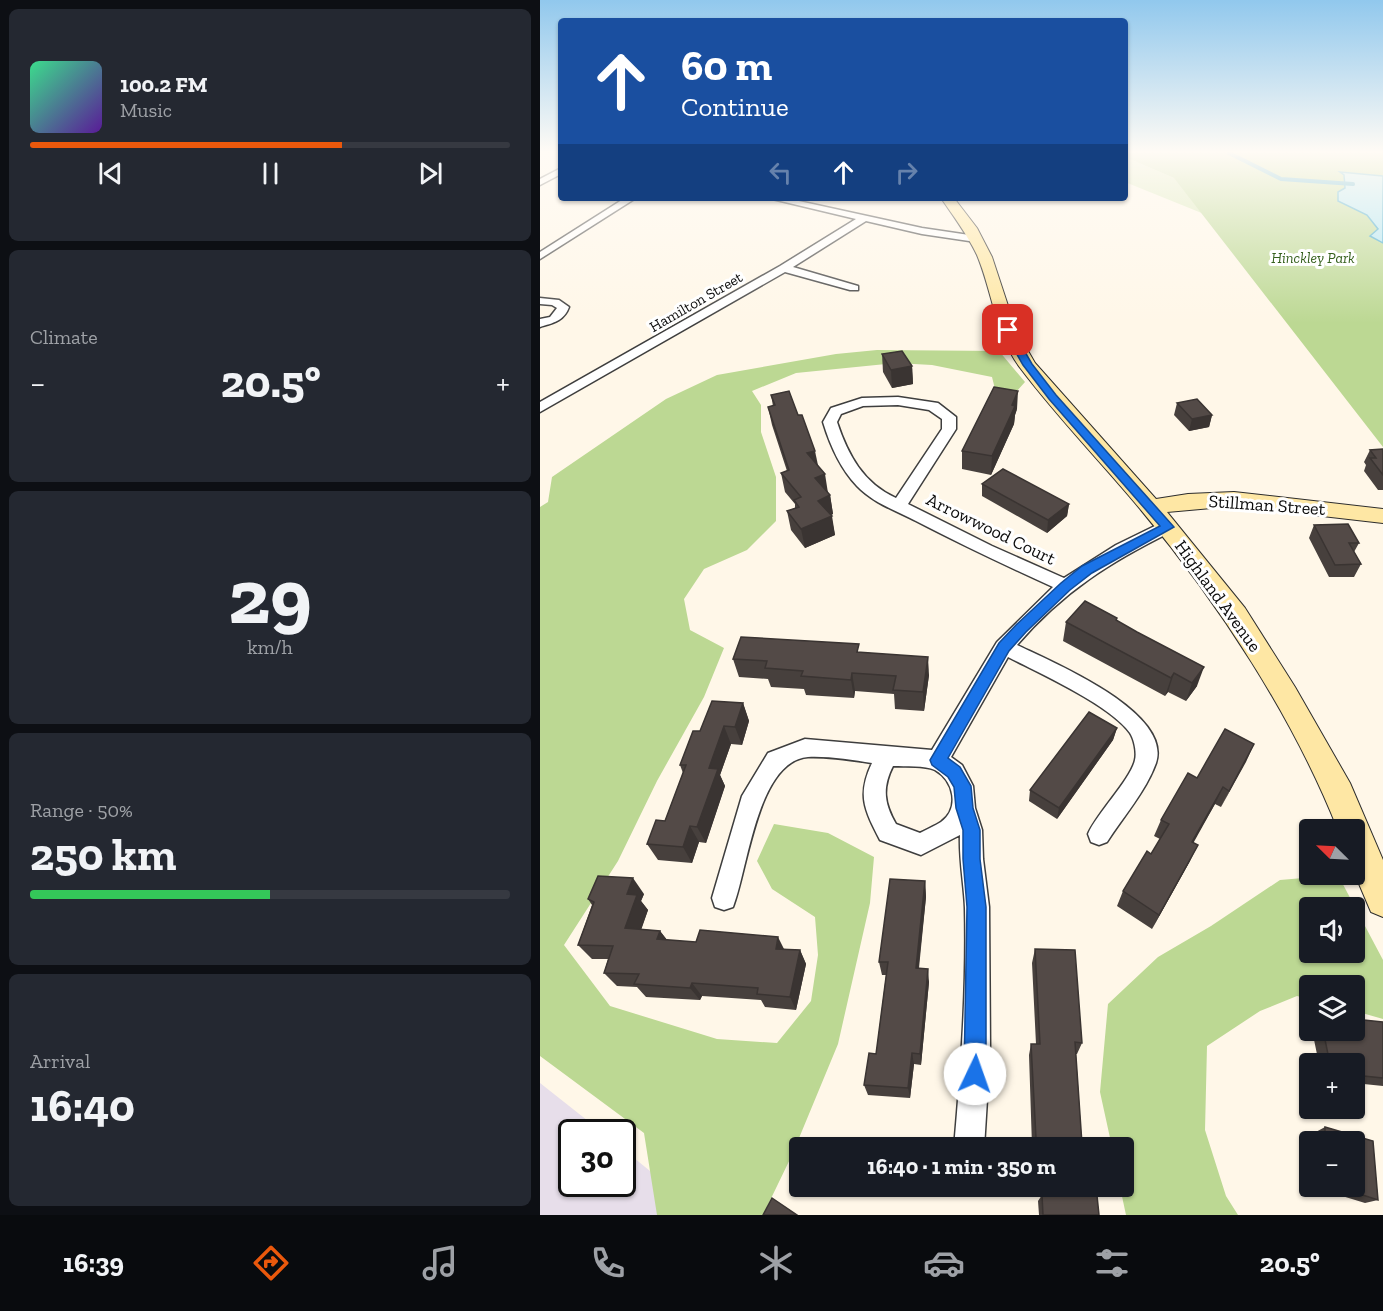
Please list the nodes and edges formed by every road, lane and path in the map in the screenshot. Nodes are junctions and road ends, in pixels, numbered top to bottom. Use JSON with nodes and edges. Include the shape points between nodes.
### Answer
{"nodes":[{"id":1,"x":613,"y":210,"type":"edge"},
{"id":2,"x":827,"y":210,"type":"edge"},
{"id":3,"x":955,"y":210,"type":"edge"},
{"id":4,"x":865,"y":218,"type":"junction"},
{"id":5,"x":976,"y":240,"type":"junction"},
{"id":6,"x":540,"y":256,"type":"edge"},
{"id":7,"x":784,"y":268,"type":"junction"},
{"id":8,"x":854,"y":288,"type":"dead end"},
{"id":9,"x":540,"y":301,"type":"edge"},
{"id":10,"x":540,"y":323,"type":"edge"},
{"id":11,"x":540,"y":408,"type":"edge"},
{"id":12,"x":899,"y":506,"type":"junction"},
{"id":13,"x":1151,"y":507,"type":"junction"},
{"id":14,"x":1383,"y":516,"type":"edge"},
{"id":15,"x":1167,"y":527,"type":"junction"},
{"id":16,"x":1065,"y":586,"type":"junction"},
{"id":17,"x":1004,"y":647,"type":"junction"},
{"id":18,"x":887,"y":756,"type":"junction"},
{"id":19,"x":938,"y":760,"type":"junction"},
{"id":20,"x":964,"y":808,"type":"junction"},
{"id":21,"x":1350,"y":819,"type":"edge"},
{"id":22,"x":1099,"y":834,"type":"dead end"},
{"id":23,"x":1365,"y":857,"type":"edge"},
{"id":24,"x":724,"y":898,"type":"dead end"},
{"id":25,"x":1383,"y":900,"type":"edge"},
{"id":26,"x":970,"y":1137,"type":"edge"}],
"edges":[{"from":1,"to":6,"type":"street"},
{"from":2,"to":4,"type":"street"},
{"from":3,"to":5,"type":"street","name":"Highland Avenue"},
{"from":4,"to":5,"type":"street"},
{"from":4,"to":7,"type":"street","name":"Hamilton Street"},
{"from":5,"to":13,"type":"street","name":"Highland Avenue","via":[[1008,330],[1027,365]]},
{"from":7,"to":8,"type":"street"},
{"from":7,"to":11,"type":"street","name":"Hamilton Street"},
{"from":9,"to":10,"type":"street","via":[[563,307],[554,319]]},
{"from":12,"to":12,"type":"street","name":"Arrowwood Court","via":[[949,429],[949,417],[933,406],[898,400],[862,402],[836,411],[830,422],[850,467],[871,492]]},
{"from":12,"to":16,"type":"street","name":"Arrowwood Court"},
{"from":13,"to":14,"type":"street","name":"Stillman Street","via":[[1234,499]]},
{"from":13,"to":15,"type":"street","name":"Highland Avenue"},
{"from":15,"to":16,"type":"street","via":[[1122,549]]},
{"from":15,"to":21,"type":"street","name":"Highland Avenue","via":[[1236,615],[1266,661]]},
{"from":16,"to":17,"type":"street"},
{"from":17,"to":19,"type":"street"},
{"from":17,"to":22,"type":"street","via":[[1069,679],[1138,728],[1145,744],[1146,761]]},
{"from":18,"to":19,"type":"street"},
{"from":18,"to":20,"type":"street","via":[[875,778],[873,806],[888,832],[921,843],[951,828]]},
{"from":18,"to":24,"type":"street","via":[[805,748],[776,760],[753,796]]},
{"from":19,"to":20,"type":"street","via":[[954,772],[962,786]]},
{"from":20,"to":26,"type":"street","via":[[971,830],[977,907],[976,1051]]},
{"from":23,"to":25,"type":"street","name":"Highland Avenue"}]}
